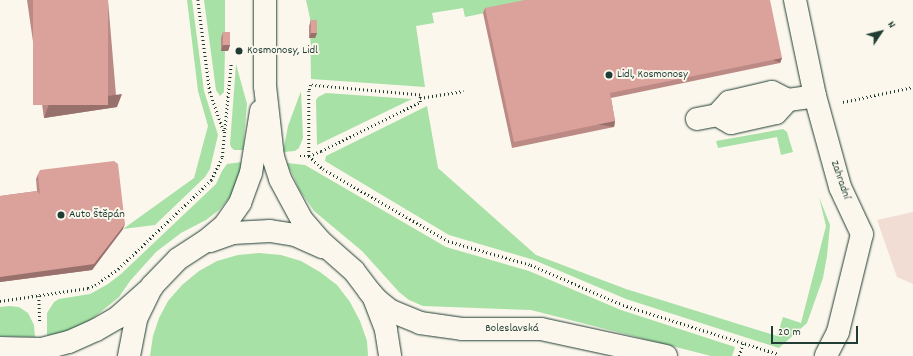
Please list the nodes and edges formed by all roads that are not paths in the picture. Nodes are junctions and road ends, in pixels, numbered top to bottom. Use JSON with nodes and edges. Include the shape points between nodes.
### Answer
{"nodes":[{"id":1,"x":265,"y":0,"type":"edge"},
{"id":2,"x":795,"y":0,"type":"edge"},
{"id":3,"x":265,"y":86,"type":"junction"},
{"id":4,"x":814,"y":96,"type":"junction"},
{"id":5,"x":707,"y":117,"type":"dead end"},
{"id":6,"x":198,"y":246,"type":"junction"},
{"id":7,"x":338,"y":256,"type":"junction"},
{"id":8,"x":152,"y":286,"type":"junction"},
{"id":9,"x":367,"y":288,"type":"junction"},
{"id":10,"x":0,"y":348,"type":"edge"},
{"id":11,"x":129,"y":356,"type":"edge"},
{"id":12,"x":390,"y":356,"type":"edge"},
{"id":13,"x":666,"y":356,"type":"edge"},
{"id":14,"x":826,"y":356,"type":"edge"}],
"edges":[{"from":1,"to":3,"type":"main road"},
{"from":2,"to":4,"type":"main road","name":"Zahradní"},
{"from":3,"to":6,"type":"main road","via":[[251,173],[242,198],[224,226]]},
{"from":3,"to":7,"type":"main road","via":[[273,157],[280,179],[302,220],[320,241]]},
{"from":4,"to":5,"type":"main road","via":[[788,100],[772,92],[729,102]]},
{"from":4,"to":14,"type":"main road","name":"Zahradní","via":[[840,187],[862,234],[838,332]]},
{"from":6,"to":7,"type":"main road","via":[[233,233],[270,231],[306,239]]},
{"from":6,"to":8,"type":"main road","via":[[168,268]]},
{"from":7,"to":9,"type":"main road"},
{"from":8,"to":10,"type":"main road","via":[[117,318],[70,342],[42,349]]},
{"from":8,"to":11,"type":"main road","via":[[136,319]]},
{"from":9,"to":12,"type":"main road","via":[[383,319]]},
{"from":9,"to":13,"type":"main road","name":"Boleslavská","via":[[391,311],[420,323],[462,330],[541,329]]}]}
